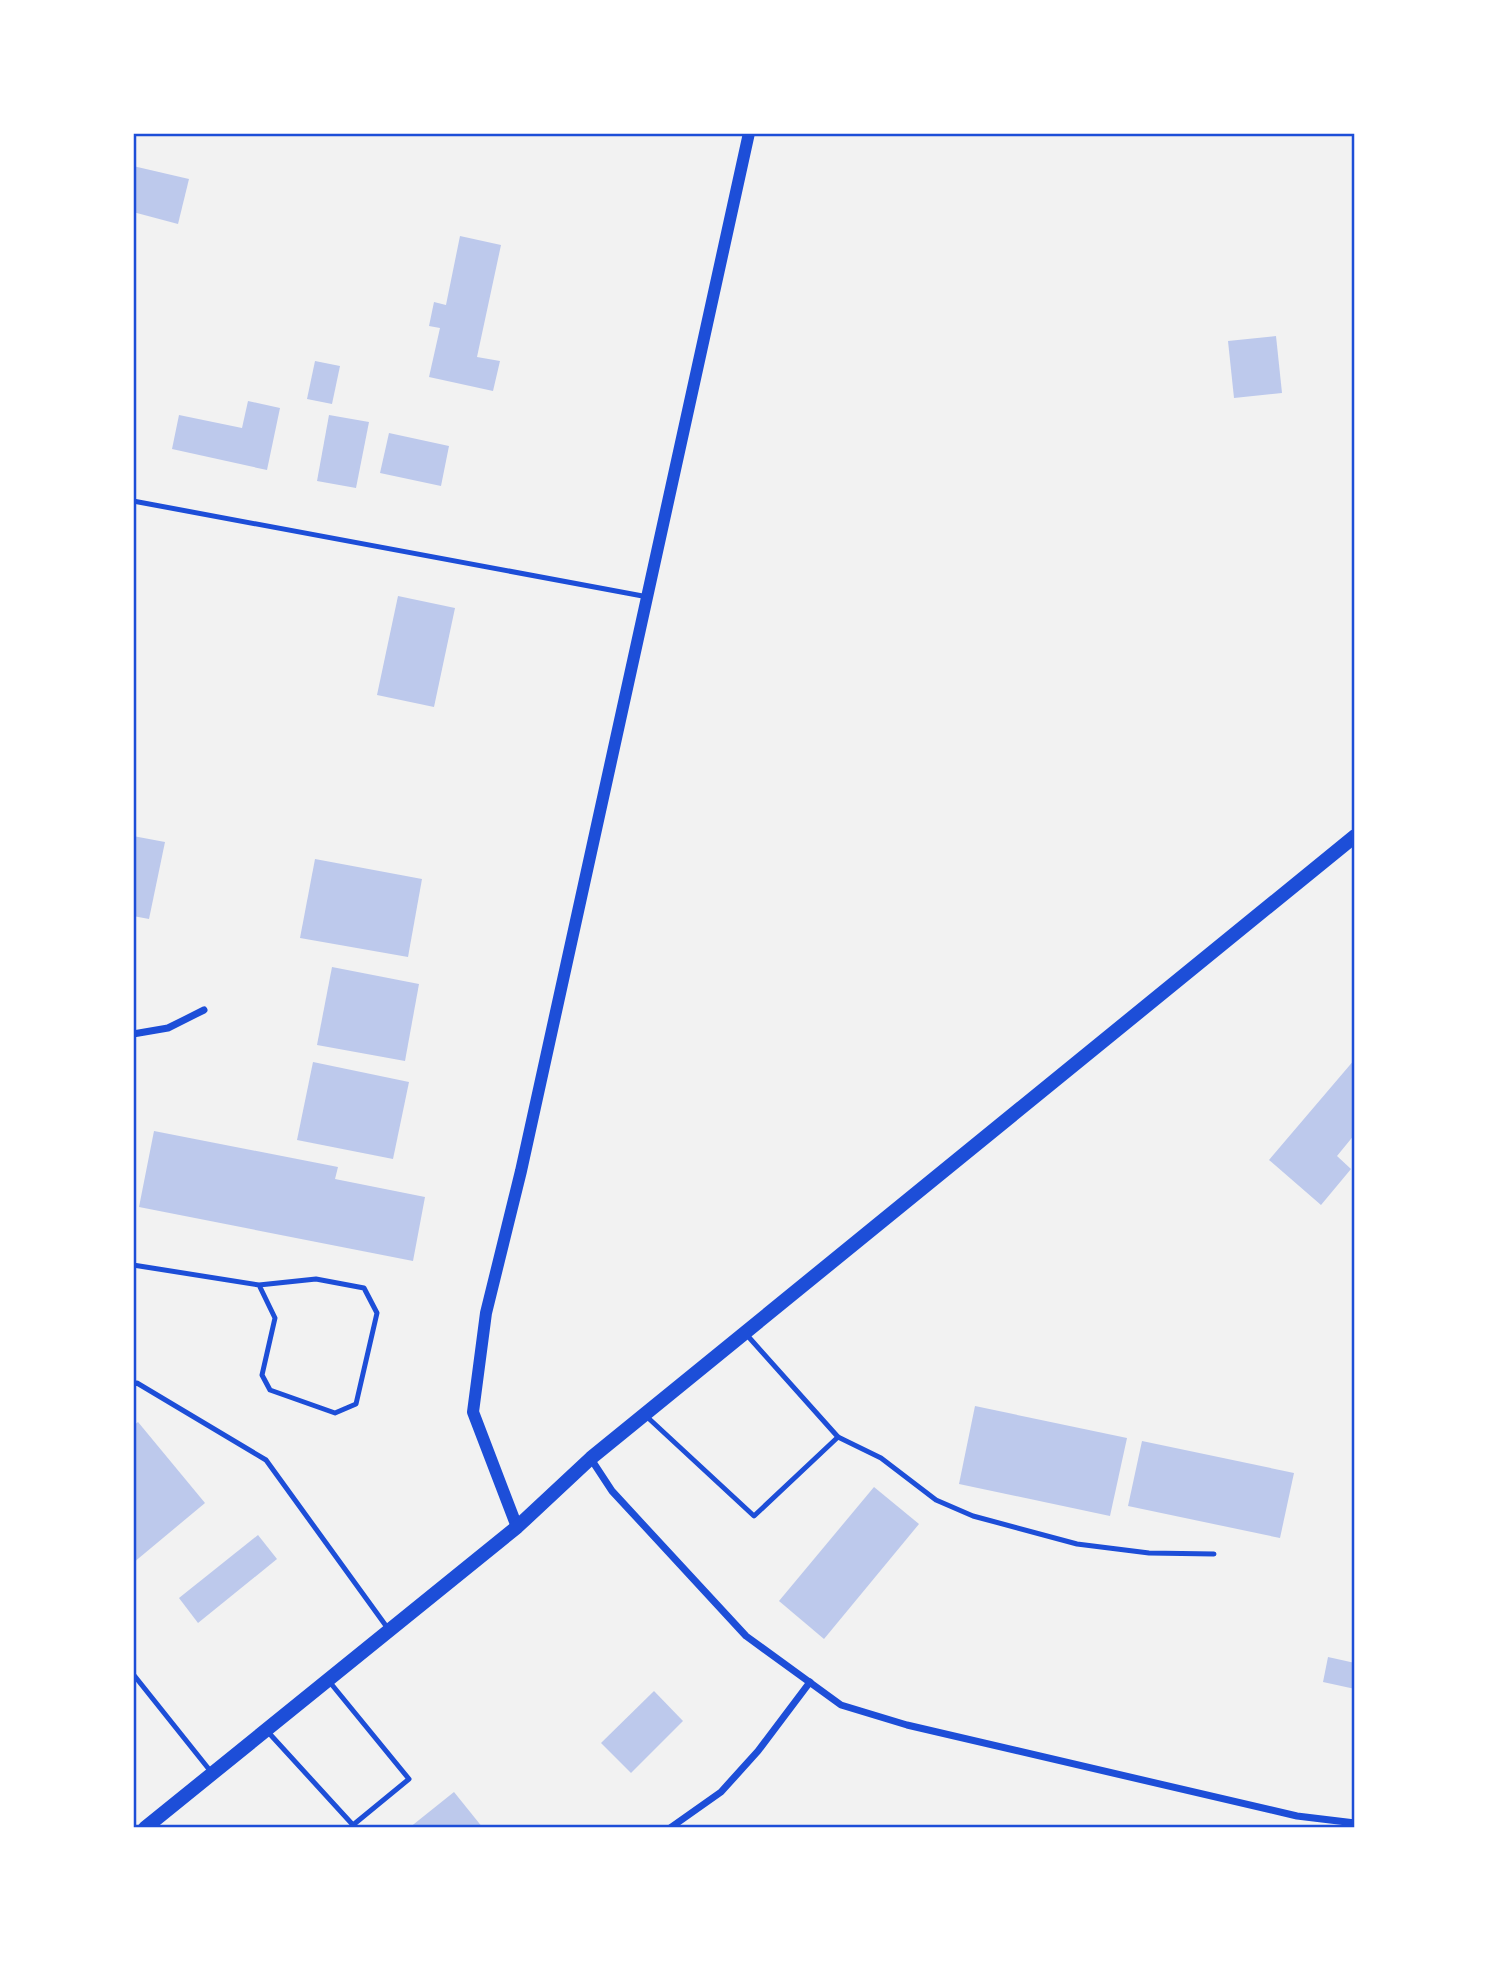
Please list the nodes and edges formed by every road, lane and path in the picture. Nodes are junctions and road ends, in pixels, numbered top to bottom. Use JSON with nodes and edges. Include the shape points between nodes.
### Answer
{"nodes":[{"id":1,"x":749,"y":133,"type":"edge"},
{"id":2,"x":133,"y":501,"type":"edge"},
{"id":3,"x":648,"y":597,"type":"junction"},
{"id":4,"x":1355,"y":836,"type":"edge"},
{"id":5,"x":204,"y":1010,"type":"dead end"},
{"id":6,"x":133,"y":1034,"type":"edge"},
{"id":7,"x":133,"y":1265,"type":"edge"},
{"id":8,"x":259,"y":1285,"type":"junction"},
{"id":9,"x":745,"y":1333,"type":"junction"},
{"id":10,"x":133,"y":1384,"type":"edge"},
{"id":11,"x":645,"y":1415,"type":"junction"},
{"id":12,"x":838,"y":1437,"type":"junction"},
{"id":13,"x":591,"y":1458,"type":"junction"},
{"id":14,"x":517,"y":1527,"type":"junction"},
{"id":15,"x":1214,"y":1555,"type":"dead end"},
{"id":16,"x":390,"y":1630,"type":"junction"},
{"id":17,"x":133,"y":1674,"type":"edge"},
{"id":18,"x":328,"y":1680,"type":"junction"},
{"id":19,"x":810,"y":1682,"type":"junction"},
{"id":20,"x":266,"y":1730,"type":"junction"},
{"id":21,"x":213,"y":1773,"type":"junction"},
{"id":22,"x":1355,"y":1823,"type":"edge"},
{"id":23,"x":351,"y":1827,"type":"edge"},
{"id":24,"x":145,"y":1828,"type":"edge"},
{"id":25,"x":670,"y":1828,"type":"edge"}],
"edges":[{"from":1,"to":3,"type":"street"},
{"from":2,"to":3,"type":"lane"},
{"from":3,"to":14,"type":"street","via":[[486,1313],[473,1412]]},
{"from":4,"to":9,"type":"main road"},
{"from":5,"to":6,"type":"street","via":[[168,1028]]},
{"from":7,"to":8,"type":"lane"},
{"from":8,"to":8,"type":"lane","via":[[275,1318],[262,1375],[270,1390],[335,1413],[356,1404],[377,1313],[364,1288],[316,1279]]},
{"from":9,"to":11,"type":"main road"},
{"from":9,"to":12,"type":"lane"},
{"from":10,"to":16,"type":"lane","via":[[266,1460]]},
{"from":11,"to":12,"type":"lane","via":[[754,1517]]},
{"from":11,"to":13,"type":"main road"},
{"from":12,"to":15,"type":"lane","via":[[881,1458],[936,1500],[973,1516],[1077,1544]]},
{"from":13,"to":14,"type":"main road"},
{"from":13,"to":19,"type":"street","via":[[612,1491],[708,1597],[747,1636]]},
{"from":14,"to":16,"type":"main road"},
{"from":16,"to":18,"type":"main road"},
{"from":17,"to":21,"type":"lane"},
{"from":18,"to":20,"type":"main road"},
{"from":18,"to":23,"type":"lane","via":[[409,1779]]},
{"from":19,"to":22,"type":"street","via":[[841,1705],[907,1725],[1297,1816]]},
{"from":19,"to":25,"type":"street","via":[[721,1792]]},
{"from":20,"to":21,"type":"main road"},
{"from":20,"to":23,"type":"lane"},
{"from":21,"to":24,"type":"main road"}]}
